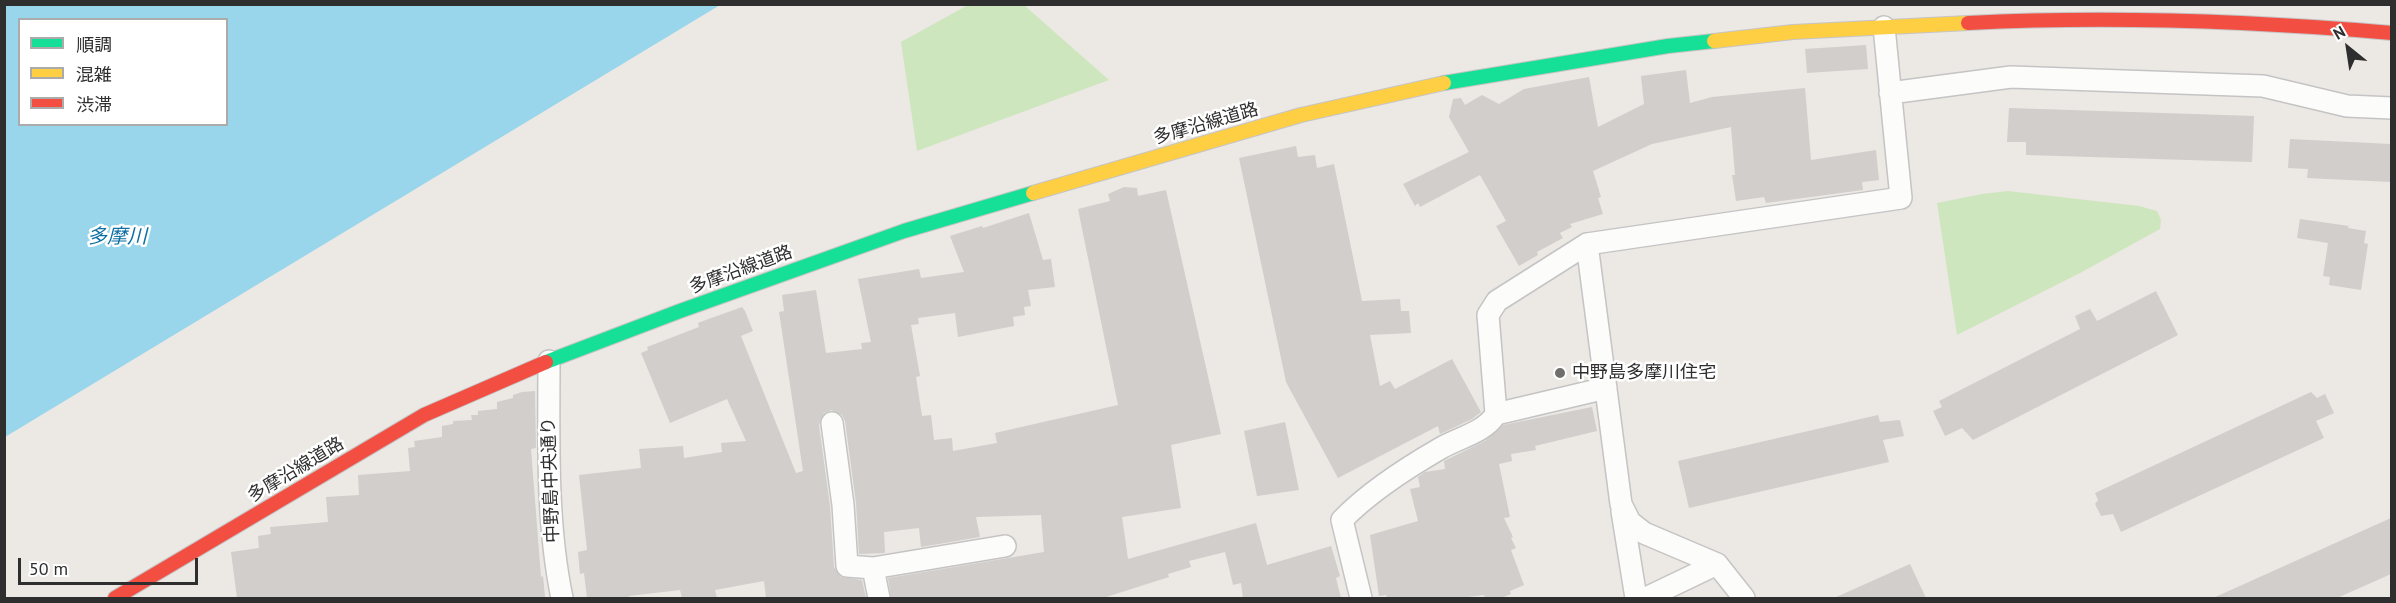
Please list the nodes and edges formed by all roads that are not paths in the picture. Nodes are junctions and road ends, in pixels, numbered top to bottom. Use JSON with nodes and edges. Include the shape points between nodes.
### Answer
{"nodes":[{"id":1,"x":1884,"y":27,"type":"junction"},
{"id":2,"x":2391,"y":33,"type":"edge"},
{"id":3,"x":1890,"y":93,"type":"junction"},
{"id":4,"x":2391,"y":108,"type":"edge"},
{"id":5,"x":1587,"y":244,"type":"junction"},
{"id":6,"x":549,"y":361,"type":"junction"},
{"id":7,"x":1606,"y":388,"type":"junction"},
{"id":8,"x":1496,"y":414,"type":"junction"},
{"id":9,"x":832,"y":423,"type":"dead end"},
{"id":10,"x":1621,"y":504,"type":"junction"},
{"id":11,"x":1005,"y":546,"type":"dead end"},
{"id":12,"x":1717,"y":564,"type":"junction"},
{"id":13,"x":873,"y":568,"type":"junction"},
{"id":14,"x":115,"y":598,"type":"edge"},
{"id":15,"x":562,"y":598,"type":"edge"},
{"id":16,"x":879,"y":598,"type":"edge"},
{"id":17,"x":1361,"y":598,"type":"edge"},
{"id":18,"x":1636,"y":598,"type":"edge"},
{"id":19,"x":1646,"y":598,"type":"edge"},
{"id":20,"x":1744,"y":598,"type":"edge"}],
"edges":[{"from":1,"to":2,"type":"street","name":"多摩沿線道路","via":[[2045,19],[2282,24]]},
{"from":1,"to":3,"type":"street"},
{"from":1,"to":6,"type":"street","name":"多摩沿線道路","via":[[1668,45],[1423,87],[1301,116],[904,231]]},
{"from":3,"to":4,"type":"street","via":[[2011,77],[2263,86],[2347,106]]},
{"from":3,"to":5,"type":"street","via":[[1901,198]]},
{"from":5,"to":7,"type":"street"},
{"from":5,"to":8,"type":"street","via":[[1497,301],[1488,315]]},
{"from":6,"to":14,"type":"street","name":"多摩沿線道路","via":[[424,415]]},
{"from":6,"to":15,"type":"street","name":"中野島中央通り","via":[[554,561]]},
{"from":7,"to":8,"type":"street"},
{"from":7,"to":10,"type":"street"},
{"from":8,"to":17,"type":"street","via":[[1489,425],[1409,468],[1342,520]]},
{"from":9,"to":13,"type":"street","via":[[847,566]]},
{"from":10,"to":12,"type":"street","via":[[1630,522],[1644,533]]},
{"from":10,"to":18,"type":"street"},
{"from":11,"to":13,"type":"street"},
{"from":12,"to":19,"type":"street"},
{"from":12,"to":20,"type":"street"},
{"from":13,"to":16,"type":"street"}]}
